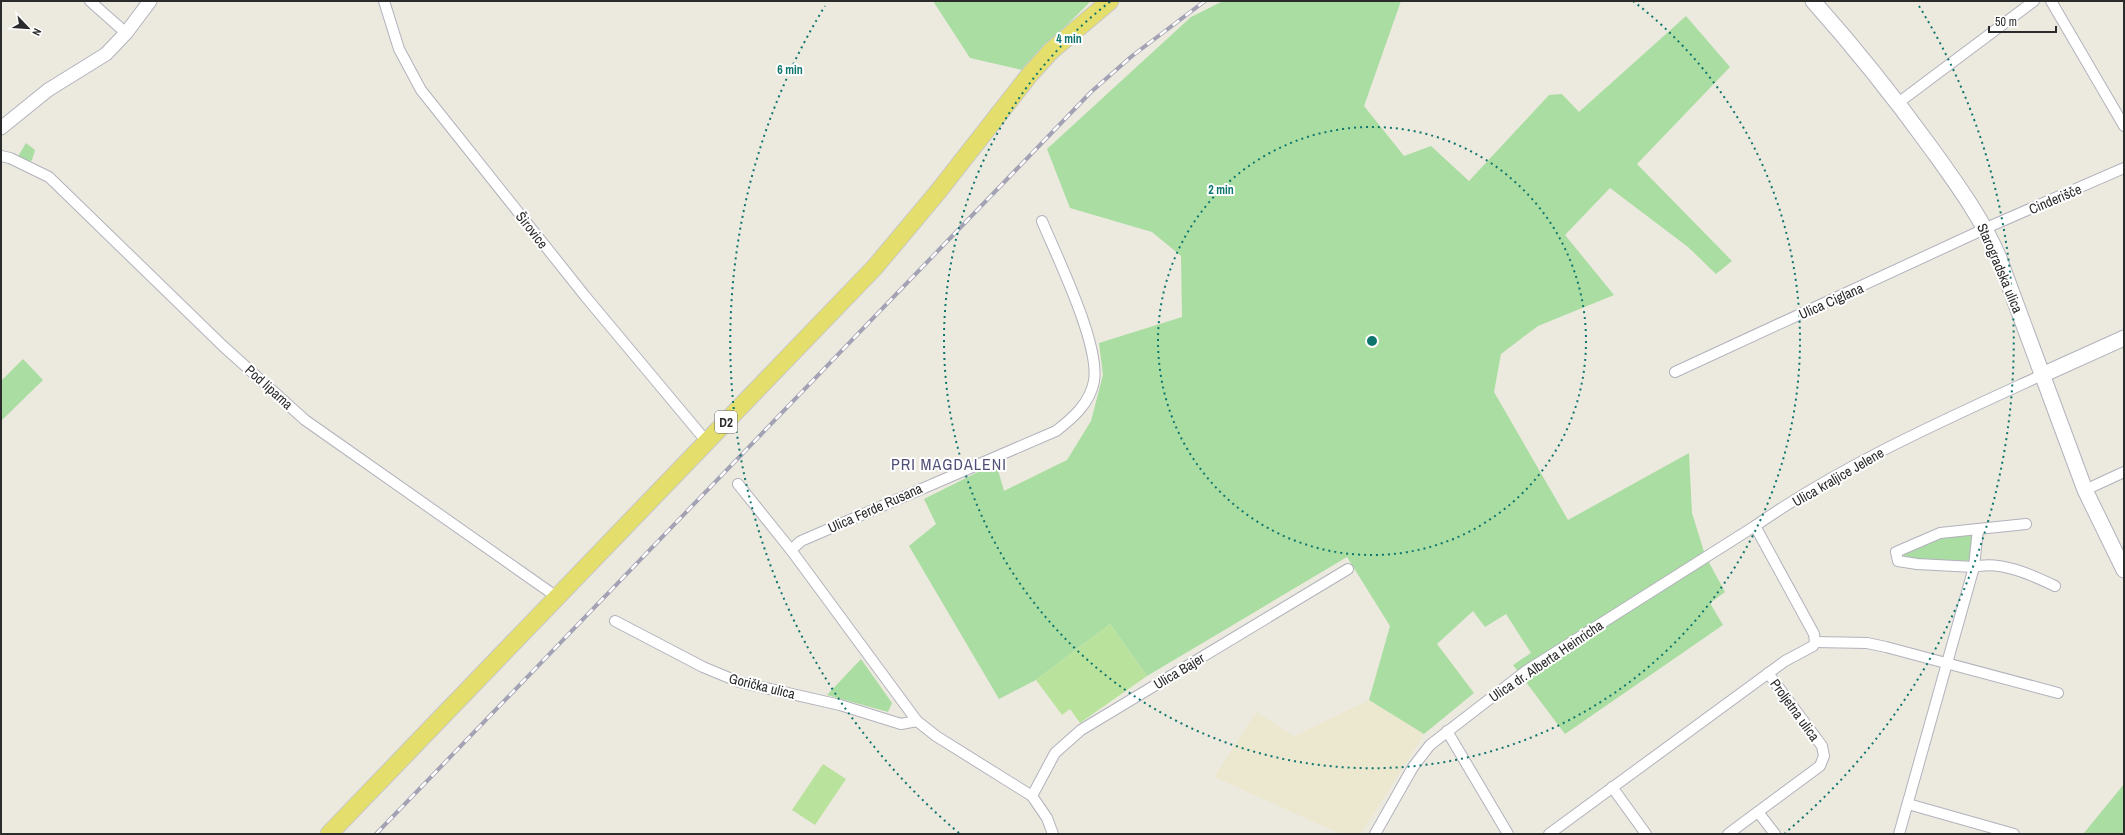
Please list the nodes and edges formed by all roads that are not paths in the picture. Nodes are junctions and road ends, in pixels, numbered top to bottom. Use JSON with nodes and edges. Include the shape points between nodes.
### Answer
{"nodes":[{"id":1,"x":90,"y":1,"type":"edge"},
{"id":2,"x":150,"y":1,"type":"edge"},
{"id":3,"x":384,"y":1,"type":"edge"},
{"id":4,"x":1110,"y":1,"type":"edge"},
{"id":5,"x":1813,"y":1,"type":"edge"},
{"id":6,"x":2034,"y":1,"type":"edge"},
{"id":7,"x":2051,"y":1,"type":"edge"},
{"id":8,"x":126,"y":33,"type":"junction"},
{"id":9,"x":1898,"y":103,"type":"junction"},
{"id":10,"x":2124,"y":126,"type":"edge"},
{"id":11,"x":1,"y":128,"type":"edge"},
{"id":12,"x":1,"y":156,"type":"edge"},
{"id":13,"x":2124,"y":168,"type":"edge"},
{"id":14,"x":1042,"y":221,"type":"dead end"},
{"id":15,"x":1986,"y":229,"type":"junction"},
{"id":16,"x":2124,"y":338,"type":"edge"},
{"id":17,"x":1675,"y":372,"type":"dead end"},
{"id":18,"x":2042,"y":374,"type":"junction"},
{"id":19,"x":707,"y":442,"type":"junction"},
{"id":20,"x":2124,"y":472,"type":"edge"},
{"id":21,"x":738,"y":484,"type":"dead end"},
{"id":22,"x":2085,"y":490,"type":"junction"},
{"id":23,"x":2026,"y":524,"type":"dead end"},
{"id":24,"x":1755,"y":526,"type":"junction"},
{"id":25,"x":1978,"y":529,"type":"junction"},
{"id":26,"x":791,"y":550,"type":"junction"},
{"id":27,"x":1974,"y":567,"type":"junction"},
{"id":28,"x":1348,"y":568,"type":"dead end"},
{"id":29,"x":2124,"y":570,"type":"edge"},
{"id":30,"x":2055,"y":586,"type":"dead end"},
{"id":31,"x":557,"y":597,"type":"junction"},
{"id":32,"x":615,"y":621,"type":"dead end"},
{"id":33,"x":1816,"y":642,"type":"junction"},
{"id":34,"x":1947,"y":663,"type":"junction"},
{"id":35,"x":1768,"y":673,"type":"junction"},
{"id":36,"x":2058,"y":693,"type":"dead end"},
{"id":37,"x":917,"y":721,"type":"junction"},
{"id":38,"x":1447,"y":731,"type":"junction"},
{"id":39,"x":1612,"y":787,"type":"junction"},
{"id":40,"x":1032,"y":796,"type":"junction"},
{"id":41,"x":1908,"y":804,"type":"junction"},
{"id":42,"x":1758,"y":812,"type":"junction"},
{"id":43,"x":330,"y":834,"type":"edge"},
{"id":44,"x":1053,"y":834,"type":"edge"},
{"id":45,"x":1375,"y":834,"type":"edge"},
{"id":46,"x":1508,"y":834,"type":"edge"},
{"id":47,"x":1548,"y":834,"type":"edge"},
{"id":48,"x":1646,"y":834,"type":"edge"},
{"id":49,"x":1728,"y":834,"type":"edge"},
{"id":50,"x":1774,"y":834,"type":"edge"},
{"id":51,"x":1899,"y":834,"type":"edge"},
{"id":52,"x":2014,"y":834,"type":"edge"}],
"edges":[{"from":1,"to":8,"type":"street"},
{"from":2,"to":8,"type":"street"},
{"from":3,"to":19,"type":"street","name":"Širovice","via":[[399,49],[421,90],[585,296]]},
{"from":4,"to":19,"type":"main road","number":"D2","via":[[1051,51],[1013,94],[904,234]]},
{"from":5,"to":9,"type":"main road","name":"Starogradska ulica"},
{"from":6,"to":9,"type":"street"},
{"from":7,"to":10,"type":"street"},
{"from":8,"to":11,"type":"street","via":[[106,54],[48,90]]},
{"from":9,"to":15,"type":"main road","name":"Starogradska ulica"},
{"from":12,"to":31,"type":"street","name":"Pod lipama","via":[[49,177],[223,346],[305,420]]},
{"from":13,"to":15,"type":"street","name":"Cinderišče"},
{"from":14,"to":26,"type":"street","name":"Ulica Ferde Rusana","via":[[1084,323],[1092,354],[1094,380],[1088,398],[1076,415],[1056,431],[801,541]]},
{"from":15,"to":17,"type":"street","name":"Ulica Ciglana"},
{"from":15,"to":18,"type":"main road","name":"Starogradska ulica"},
{"from":16,"to":18,"type":"main road"},
{"from":18,"to":22,"type":"main road","name":"Starogradska ulica"},
{"from":18,"to":24,"type":"street","name":"Ulica kraljice Jelene","via":[[1909,436]]},
{"from":19,"to":31,"type":"main road","number":"D2"},
{"from":20,"to":22,"type":"street"},
{"from":21,"to":26,"type":"street"},
{"from":22,"to":29,"type":"main road","name":"Starogradska ulica"},
{"from":23,"to":25,"type":"street"},
{"from":24,"to":33,"type":"street"},
{"from":24,"to":38,"type":"street","name":"Ulica dr. Alberta Heinricha","via":[[1526,671]]},
{"from":25,"to":27,"type":"street"},
{"from":25,"to":27,"type":"street","via":[[1940,533],[1896,552],[1898,561]]},
{"from":26,"to":37,"type":"street"},
{"from":27,"to":30,"type":"street","via":[[1981,565],[2006,568]]},
{"from":27,"to":34,"type":"street"},
{"from":28,"to":40,"type":"street","name":"Ulica Bajer","via":[[1081,730],[1055,753]]},
{"from":31,"to":43,"type":"main road","number":"D2"},
{"from":32,"to":37,"type":"street","name":"Gorička ulica","via":[[703,667],[739,682],[840,705],[901,724]]},
{"from":33,"to":34,"type":"street","via":[[1867,644]]},
{"from":33,"to":35,"type":"street","via":[[1810,649]]},
{"from":34,"to":36,"type":"street"},
{"from":34,"to":41,"type":"street"},
{"from":35,"to":39,"type":"street","name":"Proljetna ulica"},
{"from":35,"to":42,"type":"street","name":"Proljetna ulica","via":[[1822,746],[1824,756],[1820,766]]},
{"from":37,"to":40,"type":"street","via":[[936,736]]},
{"from":38,"to":45,"type":"street","name":"Ulica dr. Alberta Heinricha","via":[[1430,745],[1413,767]]},
{"from":38,"to":46,"type":"street"},
{"from":39,"to":47,"type":"street","name":"Proljetna ulica"},
{"from":39,"to":48,"type":"street"},
{"from":40,"to":44,"type":"street","via":[[1047,818]]},
{"from":41,"to":51,"type":"street"},
{"from":41,"to":52,"type":"street"},
{"from":42,"to":49,"type":"street","name":"Proljetna ulica"},
{"from":42,"to":50,"type":"street"}]}
